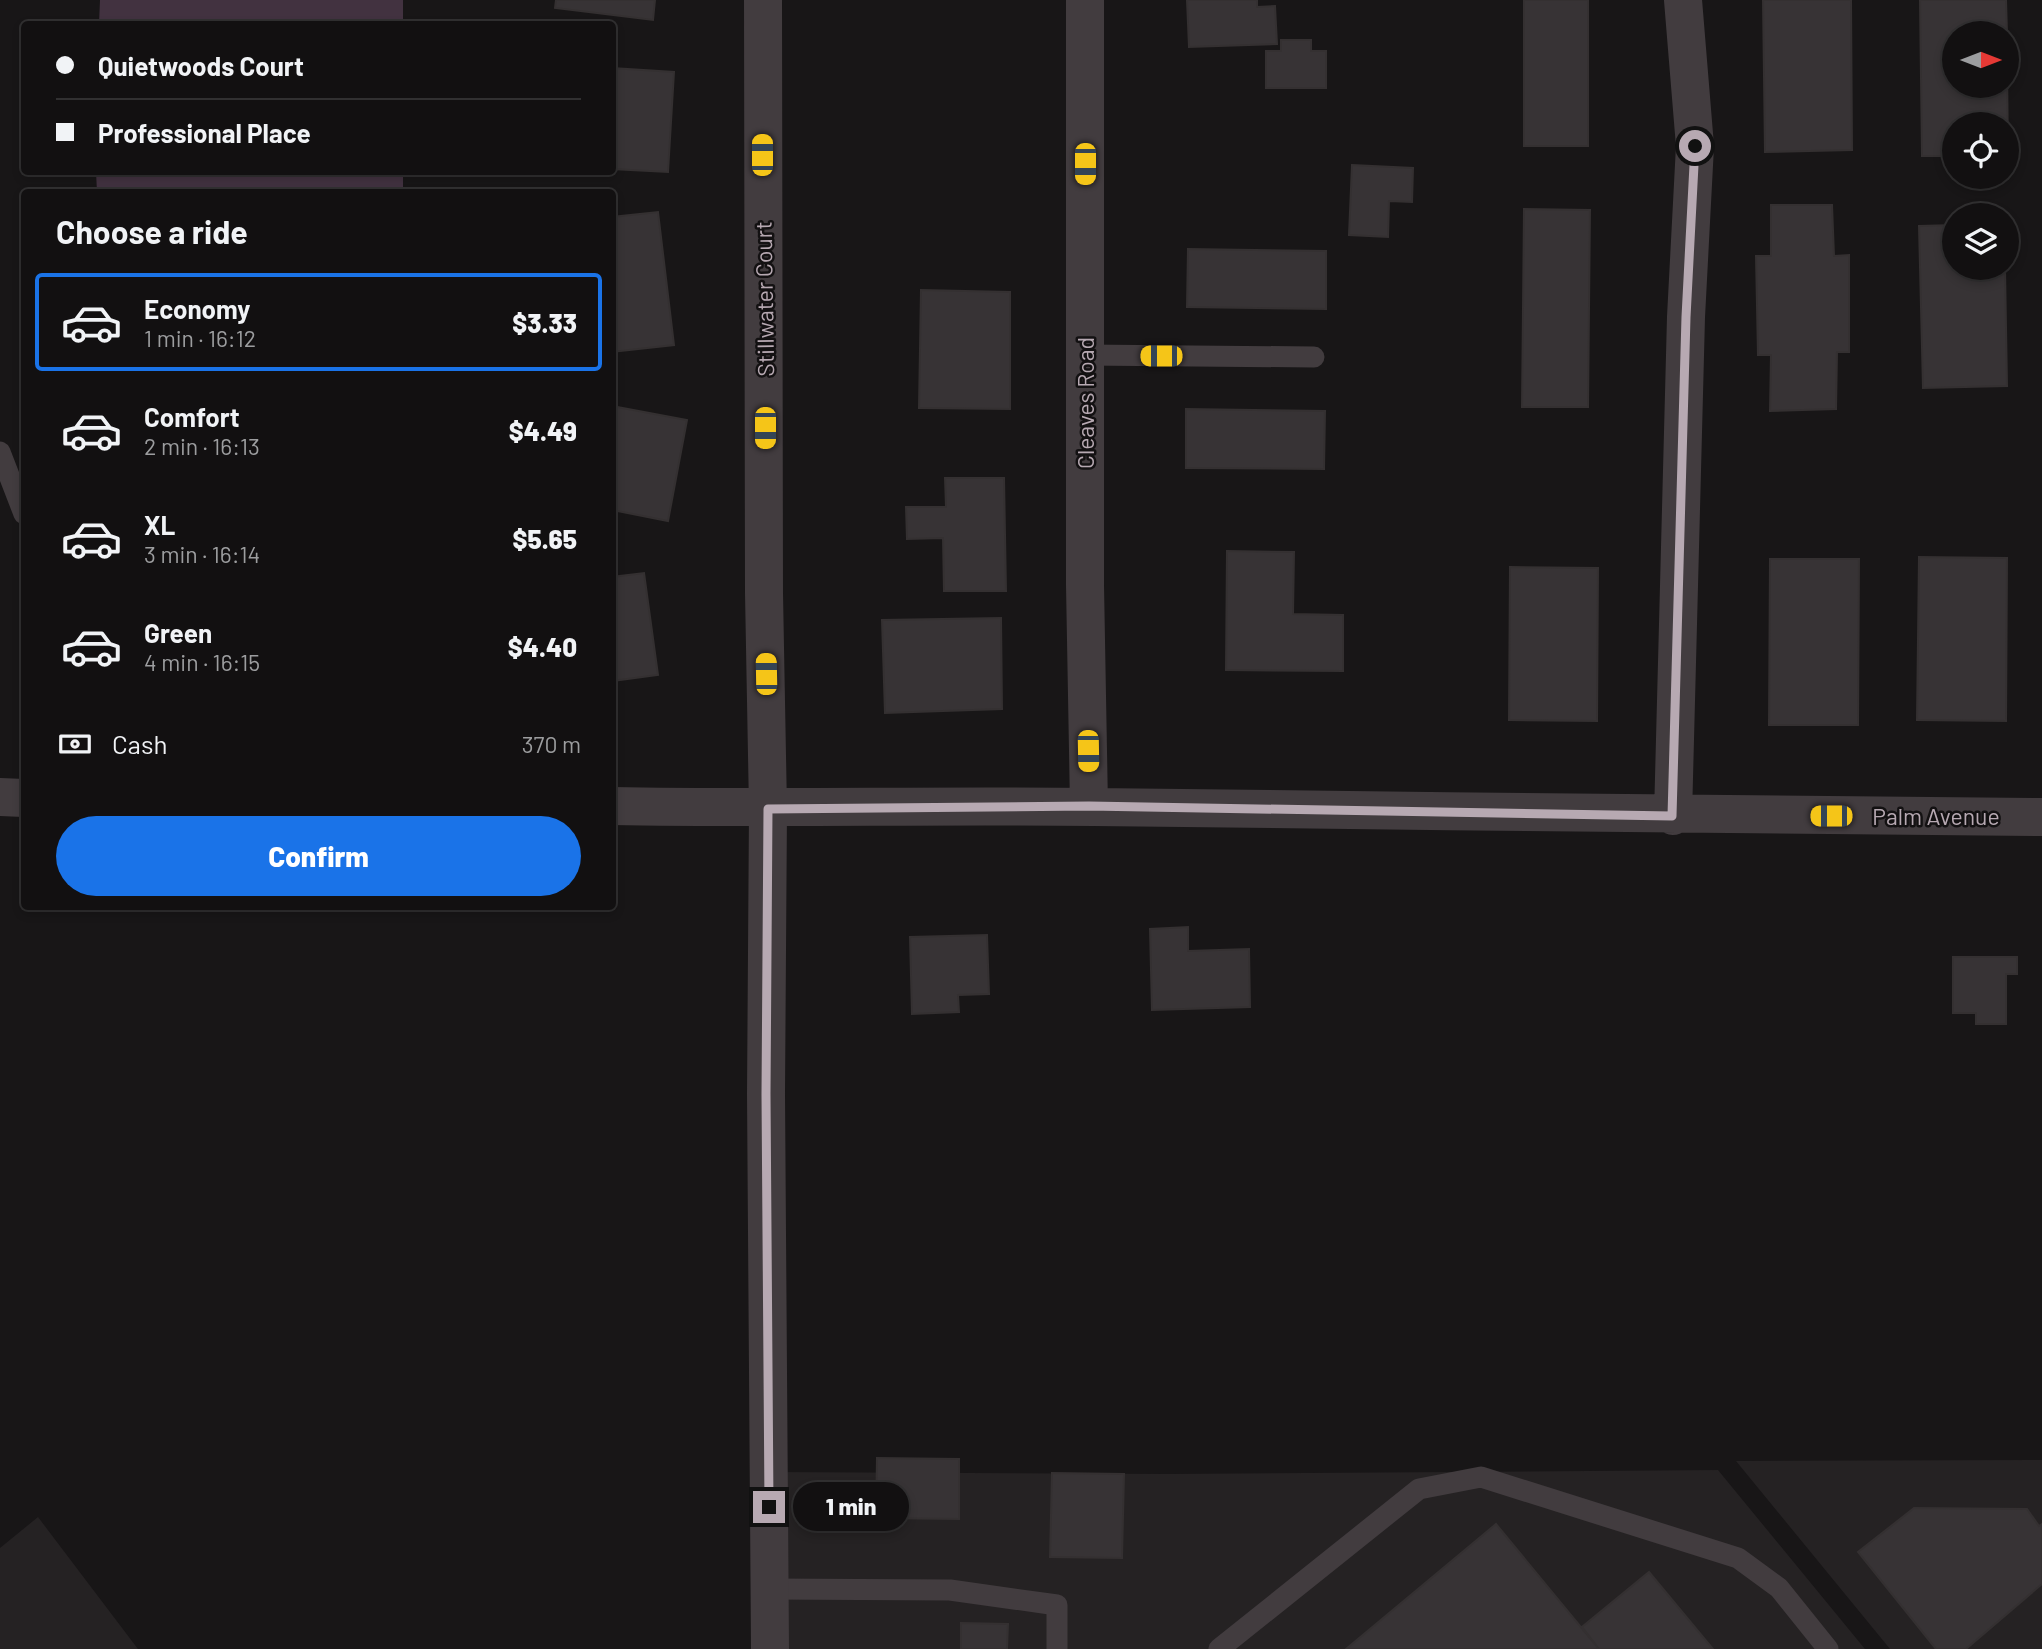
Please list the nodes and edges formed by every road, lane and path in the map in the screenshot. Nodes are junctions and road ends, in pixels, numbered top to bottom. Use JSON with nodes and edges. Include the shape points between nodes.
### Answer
{"nodes":[{"id":1,"x":762,"y":0,"type":"edge"},
{"id":2,"x":1086,"y":0,"type":"edge"},
{"id":3,"x":1683,"y":0,"type":"edge"},
{"id":4,"x":1085,"y":355,"type":"junction"},
{"id":5,"x":1314,"y":357,"type":"dead end"},
{"id":6,"x":0,"y":452,"type":"edge"},
{"id":7,"x":21,"y":506,"type":"edge"},
{"id":8,"x":0,"y":797,"type":"edge"},
{"id":9,"x":21,"y":797,"type":"edge"},
{"id":10,"x":616,"y":806,"type":"edge"},
{"id":11,"x":1089,"y":806,"type":"junction"},
{"id":12,"x":768,"y":809,"type":"junction"},
{"id":13,"x":1672,"y":816,"type":"junction"},
{"id":14,"x":2042,"y":817,"type":"edge"},
{"id":15,"x":770,"y":1589,"type":"junction"},
{"id":16,"x":770,"y":1649,"type":"edge"},
{"id":17,"x":1057,"y":1649,"type":"edge"},
{"id":18,"x":1219,"y":1649,"type":"edge"},
{"id":19,"x":1828,"y":1649,"type":"edge"}],
"edges":[{"from":1,"to":12,"type":"street","name":"Stillwater Court"},
{"from":2,"to":4,"type":"street","name":"Cleaves Road"},
{"from":3,"to":13,"type":"street","via":[[1695,146]]},
{"from":4,"to":5,"type":"lane"},
{"from":4,"to":11,"type":"street","name":"Cleaves Road"},
{"from":6,"to":7,"type":"lane"},
{"from":8,"to":9,"type":"street"},
{"from":10,"to":12,"type":"street","name":"Palm Avenue"},
{"from":11,"to":12,"type":"street","name":"Palm Avenue"},
{"from":11,"to":13,"type":"street","name":"Palm Avenue"},
{"from":12,"to":15,"type":"street","name":"Stillwater Court"},
{"from":13,"to":14,"type":"street","name":"Palm Avenue"},
{"from":15,"to":16,"type":"street","name":"Stillwater Court"},
{"from":15,"to":17,"type":"lane","via":[[950,1590],[1056,1605]]},
{"from":18,"to":19,"type":"lane","via":[[1419,1489],[1481,1477],[1738,1558],[1779,1588]]}]}
